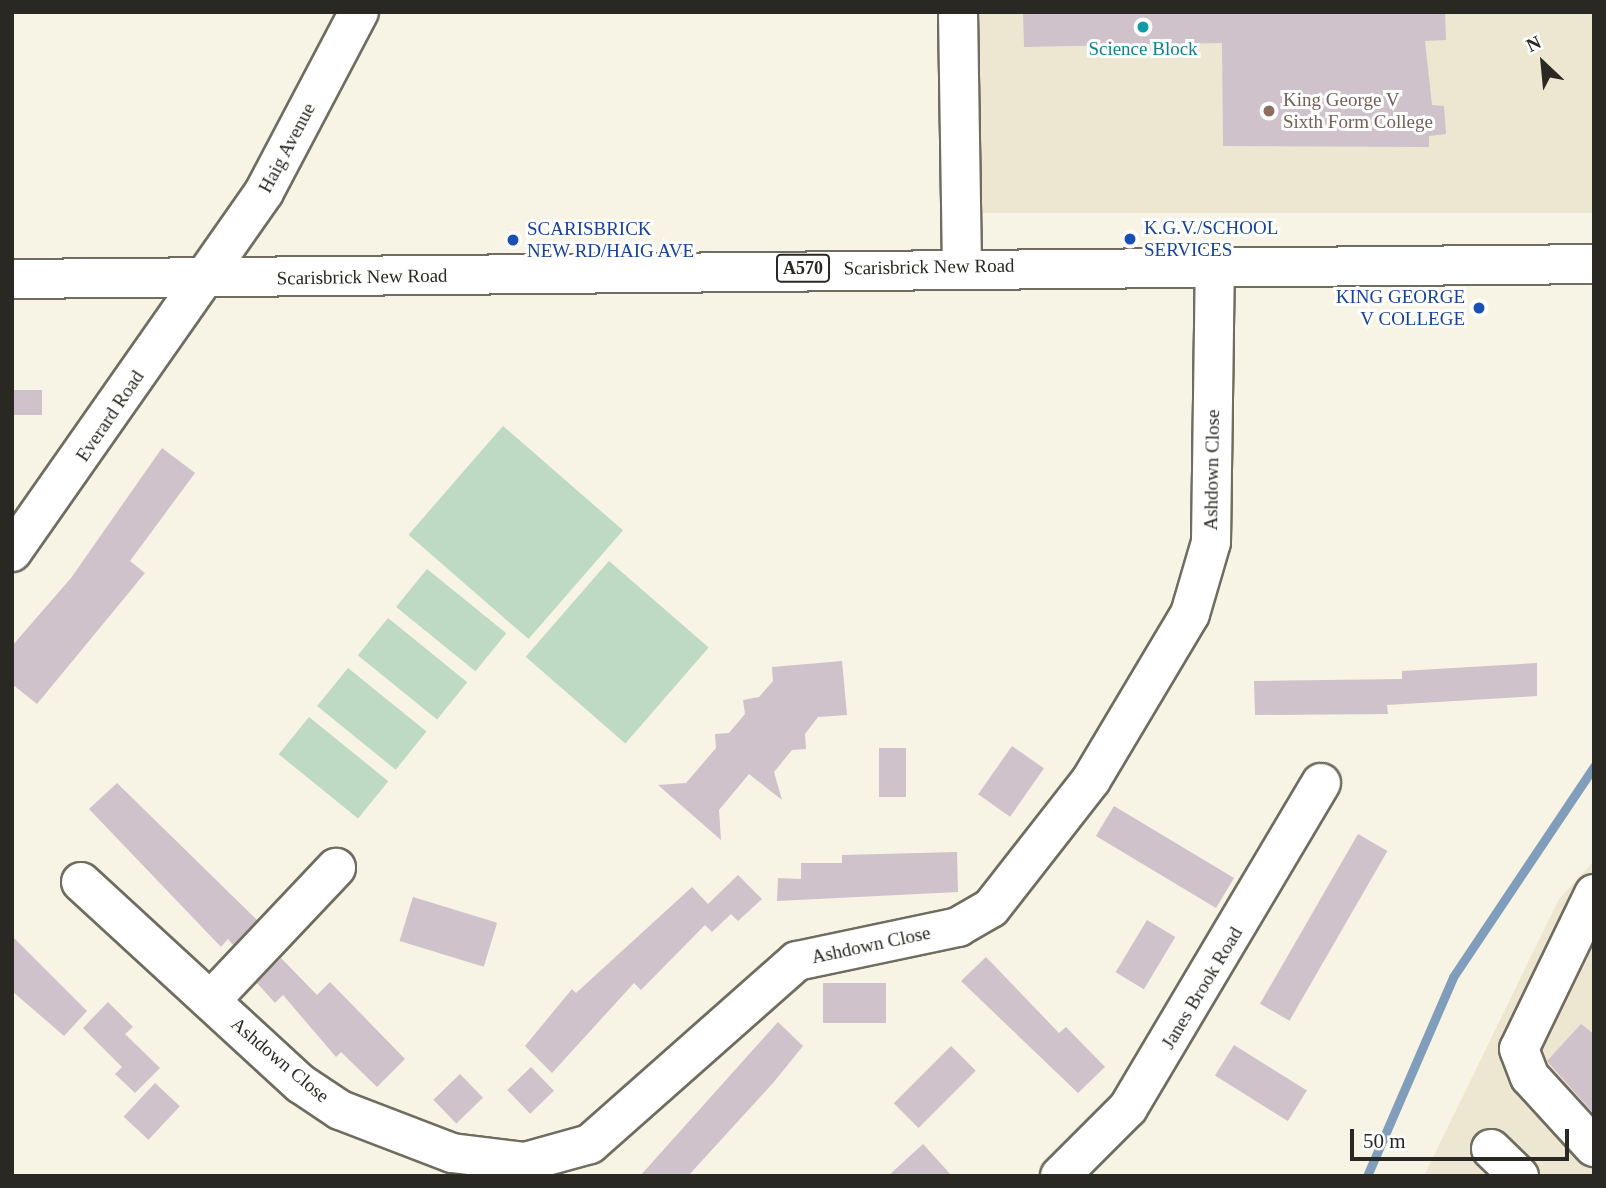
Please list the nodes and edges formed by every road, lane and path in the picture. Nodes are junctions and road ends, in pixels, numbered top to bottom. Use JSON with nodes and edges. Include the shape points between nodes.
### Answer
{"nodes":[{"id":1,"x":359,"y":12,"type":"edge"},
{"id":2,"x":958,"y":12,"type":"edge"},
{"id":3,"x":1594,"y":264,"type":"edge"},
{"id":4,"x":962,"y":265,"type":"junction"},
{"id":5,"x":1214,"y":267,"type":"junction"},
{"id":6,"x":12,"y":279,"type":"edge"},
{"id":7,"x":206,"y":280,"type":"junction"},
{"id":8,"x":12,"y":552,"type":"edge"},
{"id":9,"x":1321,"y":783,"type":"dead end"},
{"id":10,"x":336,"y":868,"type":"dead end"},
{"id":11,"x":81,"y":882,"type":"dead end"},
{"id":12,"x":1594,"y":894,"type":"edge"},
{"id":13,"x":211,"y":1000,"type":"junction"},
{"id":14,"x":1594,"y":1147,"type":"edge"},
{"id":15,"x":1491,"y":1149,"type":"dead end"},
{"id":16,"x":449,"y":1164,"type":"edge"},
{"id":17,"x":1060,"y":1176,"type":"edge"},
{"id":18,"x":1519,"y":1176,"type":"edge"}],
"edges":[{"from":1,"to":7,"type":"main road","name":"Haig Avenue","via":[[264,192]]},
{"from":2,"to":4,"type":"main road"},
{"from":3,"to":5,"type":"main road","name":"Scarisbrick New Road","number":"A570"},
{"from":4,"to":5,"type":"main road","name":"Scarisbrick New Road","number":"A570"},
{"from":4,"to":7,"type":"main road","name":"Scarisbrick New Road","number":"A570"},
{"from":5,"to":16,"type":"main road","name":"Ashdown Close","via":[[1211,542],[1190,614],[1098,769],[1021,876],[991,908],[958,927],[797,961],[590,1144],[525,1162]]},
{"from":6,"to":7,"type":"main road","name":"Scarisbrick New Road","number":"A570"},
{"from":7,"to":8,"type":"main road","name":"Everard Road"},
{"from":9,"to":17,"type":"main road","name":"Janes Brook Road","via":[[1128,1108]]},
{"from":10,"to":13,"type":"main road"},
{"from":11,"to":13,"type":"main road","name":"Ashdown Close"},
{"from":12,"to":14,"type":"main road","via":[[1518,1049],[1530,1077]]},
{"from":13,"to":16,"type":"main road","name":"Ashdown Close","via":[[340,1110]]},
{"from":15,"to":18,"type":"main road"}]}
